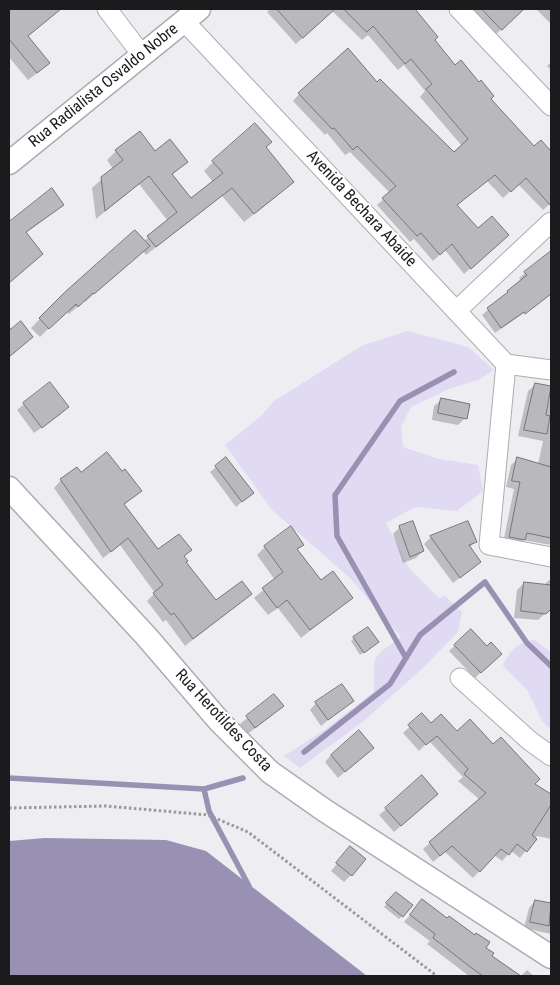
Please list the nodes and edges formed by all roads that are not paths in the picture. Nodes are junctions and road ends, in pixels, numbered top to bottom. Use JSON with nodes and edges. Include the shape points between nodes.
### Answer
{"nodes":[{"id":1,"x":106,"y":9,"type":"edge"},
{"id":2,"x":459,"y":9,"type":"edge"},
{"id":3,"x":191,"y":15,"type":"edge"},
{"id":4,"x":142,"y":55,"type":"junction"},
{"id":5,"x":551,"y":106,"type":"edge"},
{"id":6,"x":9,"y":163,"type":"edge"},
{"id":7,"x":551,"y":222,"type":"edge"},
{"id":8,"x":456,"y":311,"type":"junction"},
{"id":9,"x":506,"y":364,"type":"junction"},
{"id":10,"x":551,"y":370,"type":"edge"},
{"id":11,"x":9,"y":488,"type":"edge"},
{"id":12,"x":551,"y":557,"type":"edge"},
{"id":13,"x":460,"y":678,"type":"dead end"},
{"id":14,"x":551,"y":756,"type":"edge"},
{"id":15,"x":551,"y":957,"type":"edge"}],
"edges":[{"from":1,"to":4,"type":"street"},
{"from":2,"to":5,"type":"street"},
{"from":3,"to":4,"type":"street","name":"Rua Radialista Osvaldo Nobre"},
{"from":3,"to":8,"type":"street","name":"Avenida Bechara Abaide"},
{"from":4,"to":6,"type":"street","name":"Rua Radialista Osvaldo Nobre"},
{"from":7,"to":8,"type":"street"},
{"from":8,"to":9,"type":"street","name":"Avenida Bechara Abaide"},
{"from":9,"to":10,"type":"street"},
{"from":9,"to":12,"type":"street","via":[[488,545]]},
{"from":11,"to":15,"type":"street","name":"Rua Herotildes Costa","via":[[146,636],[220,722],[270,772]]},
{"from":13,"to":14,"type":"street"}]}
